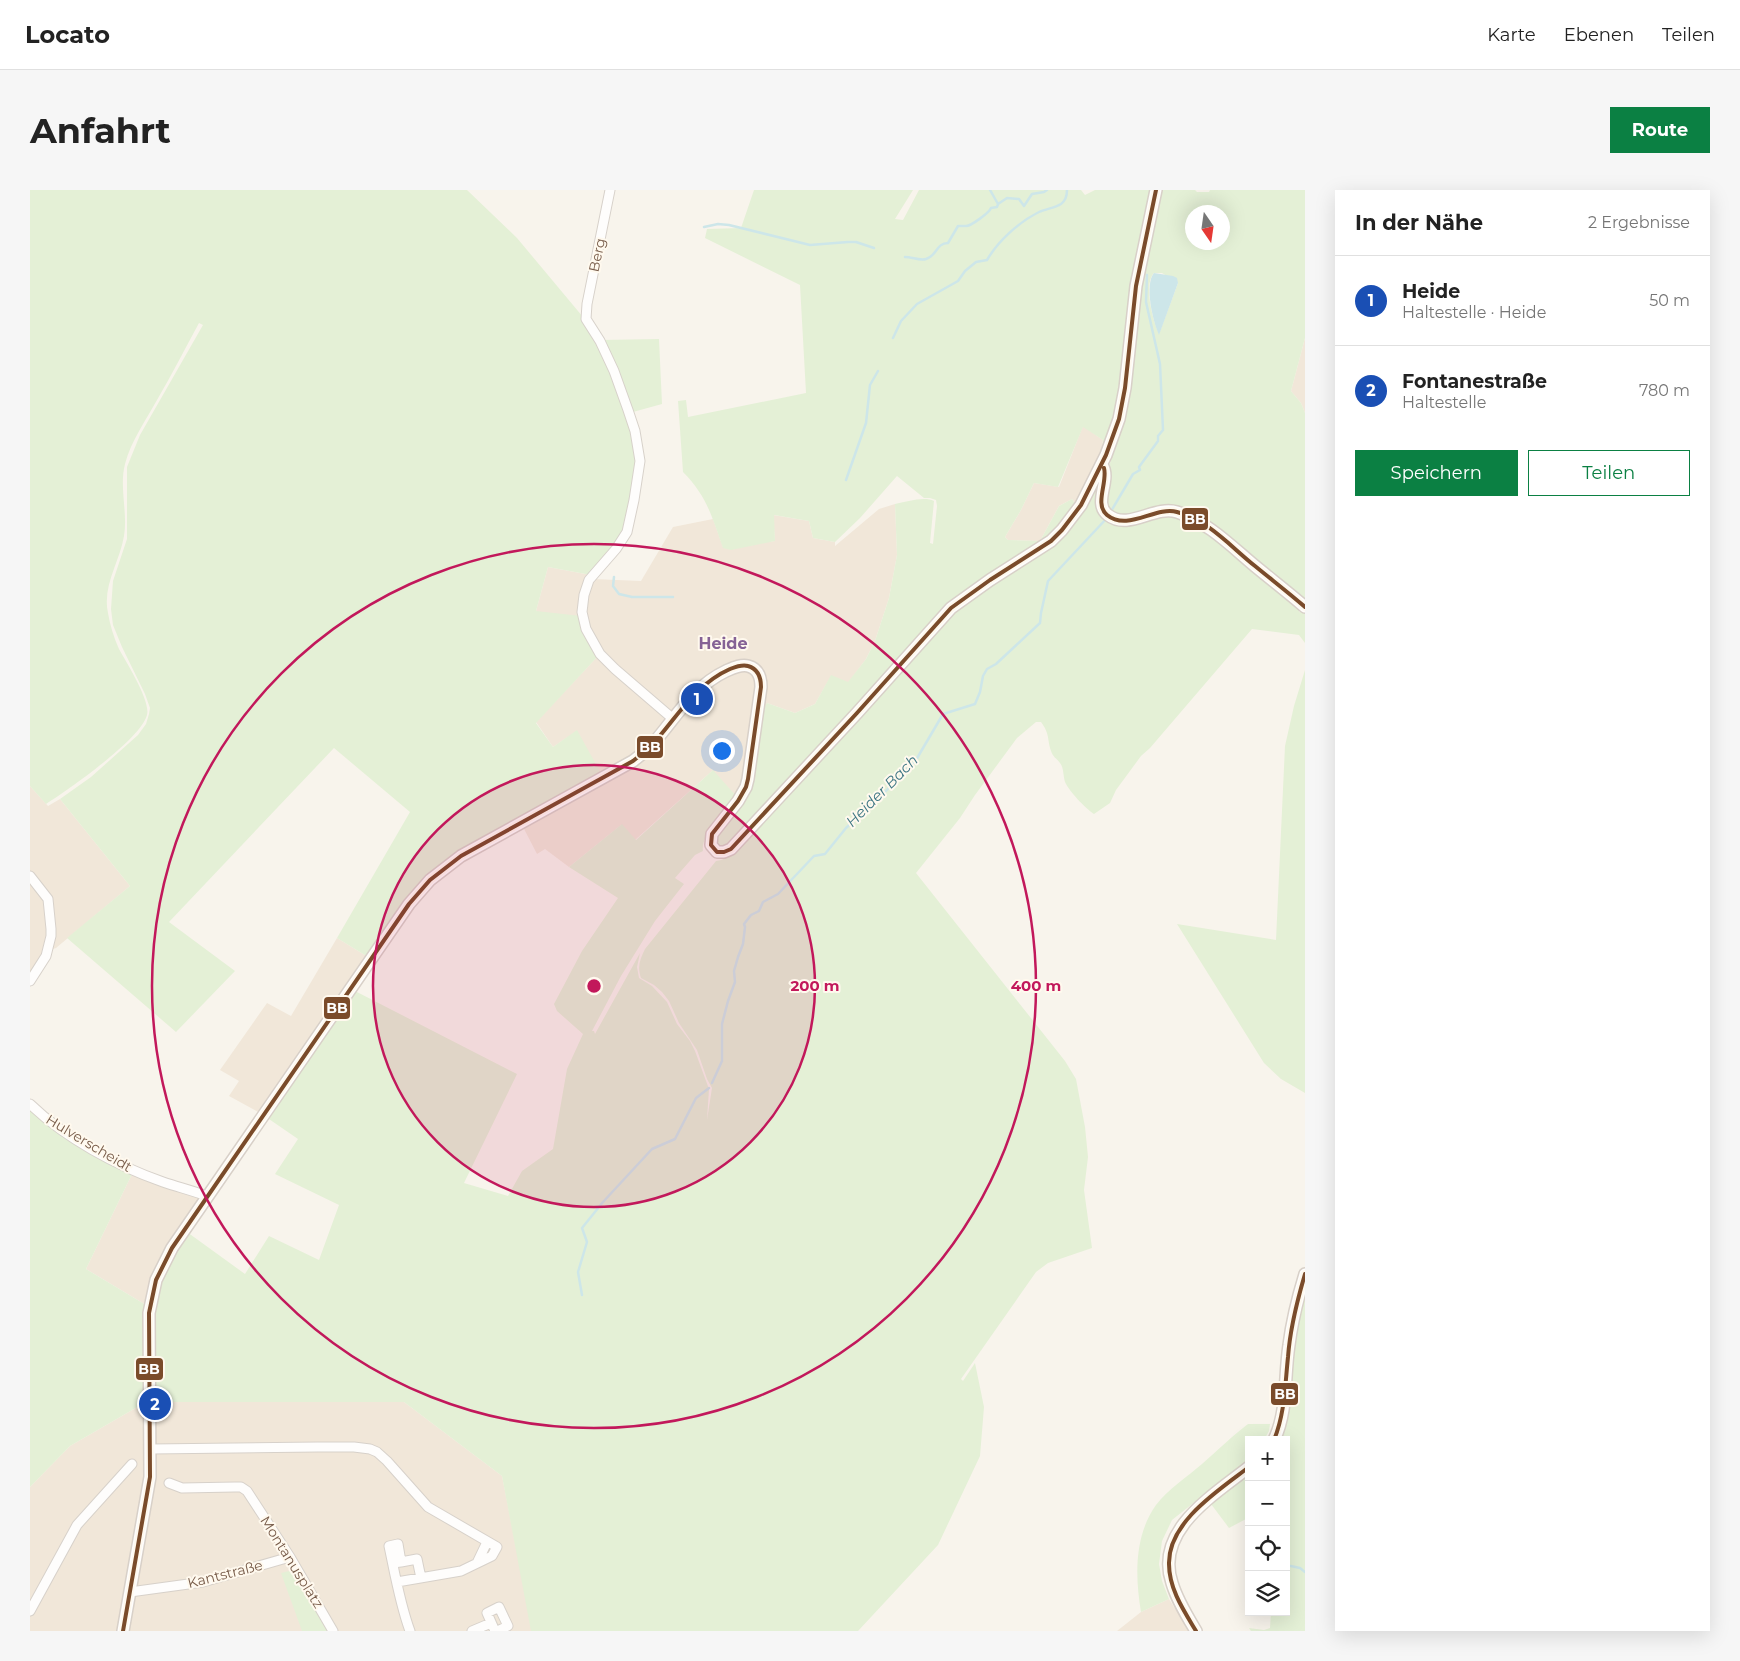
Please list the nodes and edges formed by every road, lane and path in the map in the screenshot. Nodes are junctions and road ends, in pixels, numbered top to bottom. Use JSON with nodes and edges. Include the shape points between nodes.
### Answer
{"nodes":[{"id":1,"x":610,"y":190,"type":"edge"},
{"id":2,"x":1156,"y":190,"type":"edge"},
{"id":3,"x":1102,"y":465,"type":"junction"},
{"id":4,"x":1305,"y":607,"type":"edge"},
{"id":5,"x":672,"y":718,"type":"junction"},
{"id":6,"x":30,"y":876,"type":"edge"},
{"id":7,"x":33,"y":969,"type":"edge"},
{"id":8,"x":30,"y":981,"type":"edge"},
{"id":9,"x":30,"y":1104,"type":"edge"},
{"id":10,"x":207,"y":1196,"type":"junction"},
{"id":11,"x":1305,"y":1274,"type":"edge"},
{"id":12,"x":1276,"y":1436,"type":"edge"},
{"id":13,"x":151,"y":1448,"type":"junction"},
{"id":14,"x":132,"y":1464,"type":"dead end"},
{"id":15,"x":1245,"y":1470,"type":"edge"},
{"id":16,"x":169,"y":1483,"type":"dead end"},
{"id":17,"x":290,"y":1557,"type":"junction"},
{"id":18,"x":421,"y":1578,"type":"junction"},
{"id":19,"x":398,"y":1582,"type":"junction"},
{"id":20,"x":130,"y":1592,"type":"junction"},
{"id":21,"x":30,"y":1611,"type":"edge"},
{"id":22,"x":495,"y":1628,"type":"edge"},
{"id":23,"x":123,"y":1631,"type":"edge"},
{"id":24,"x":333,"y":1631,"type":"edge"},
{"id":25,"x":410,"y":1631,"type":"edge"},
{"id":26,"x":472,"y":1631,"type":"edge"},
{"id":27,"x":1196,"y":1631,"type":"edge"}],
"edges":[{"from":1,"to":5,"type":"street","name":"Berg","via":[[586,319],[614,371],[635,430],[640,462],[627,532],[589,580],[582,612],[586,630],[600,654]]},
{"from":2,"to":3,"type":"main road","via":[[1136,286],[1123,404]]},
{"from":3,"to":4,"type":"main road","via":[[1106,474],[1102,504],[1108,516],[1127,520],[1170,511],[1194,519],[1216,533]]},
{"from":3,"to":5,"type":"main road","via":[[1081,504],[1051,542],[951,608],[818,756],[731,849],[724,852],[717,852],[712,847],[711,837],[743,793],[750,768],[761,687],[759,676],[753,668],[736,667],[697,690]]},
{"from":5,"to":10,"type":"main road","via":[[649,748],[633,761],[468,851],[422,888]]},
{"from":6,"to":7,"type":"street","via":[[48,898],[51,929],[46,956]]},
{"from":7,"to":8,"type":"street"},
{"from":9,"to":10,"type":"street","name":"Hulverscheidt","via":[[46,1119],[113,1160],[163,1182]]},
{"from":10,"to":13,"type":"main road","via":[[167,1256],[154,1288],[149,1313]]},
{"from":11,"to":12,"type":"main road","via":[[1296,1302],[1283,1408]]},
{"from":13,"to":18,"type":"street","via":[[318,1446],[354,1447],[377,1452],[428,1508],[497,1547],[492,1556],[461,1571]]},
{"from":13,"to":20,"type":"main road","via":[[147,1500]]},
{"from":14,"to":21,"type":"street","via":[[77,1525]]},
{"from":15,"to":27,"type":"main road","via":[[1183,1523],[1171,1548],[1171,1582]]},
{"from":16,"to":17,"type":"street","name":"Montanusplatz","via":[[182,1488],[241,1487],[249,1494]]},
{"from":17,"to":20,"type":"street","name":"Kantstraße","via":[[204,1582]]},
{"from":17,"to":24,"type":"street","name":"Montanusplatz"},
{"from":18,"to":19,"type":"street"},
{"from":18,"to":19,"type":"street","via":[[417,1559],[397,1563]]},
{"from":19,"to":25,"type":"street"},
{"from":20,"to":23,"type":"main road"},
{"from":22,"to":26,"type":"street"}]}
